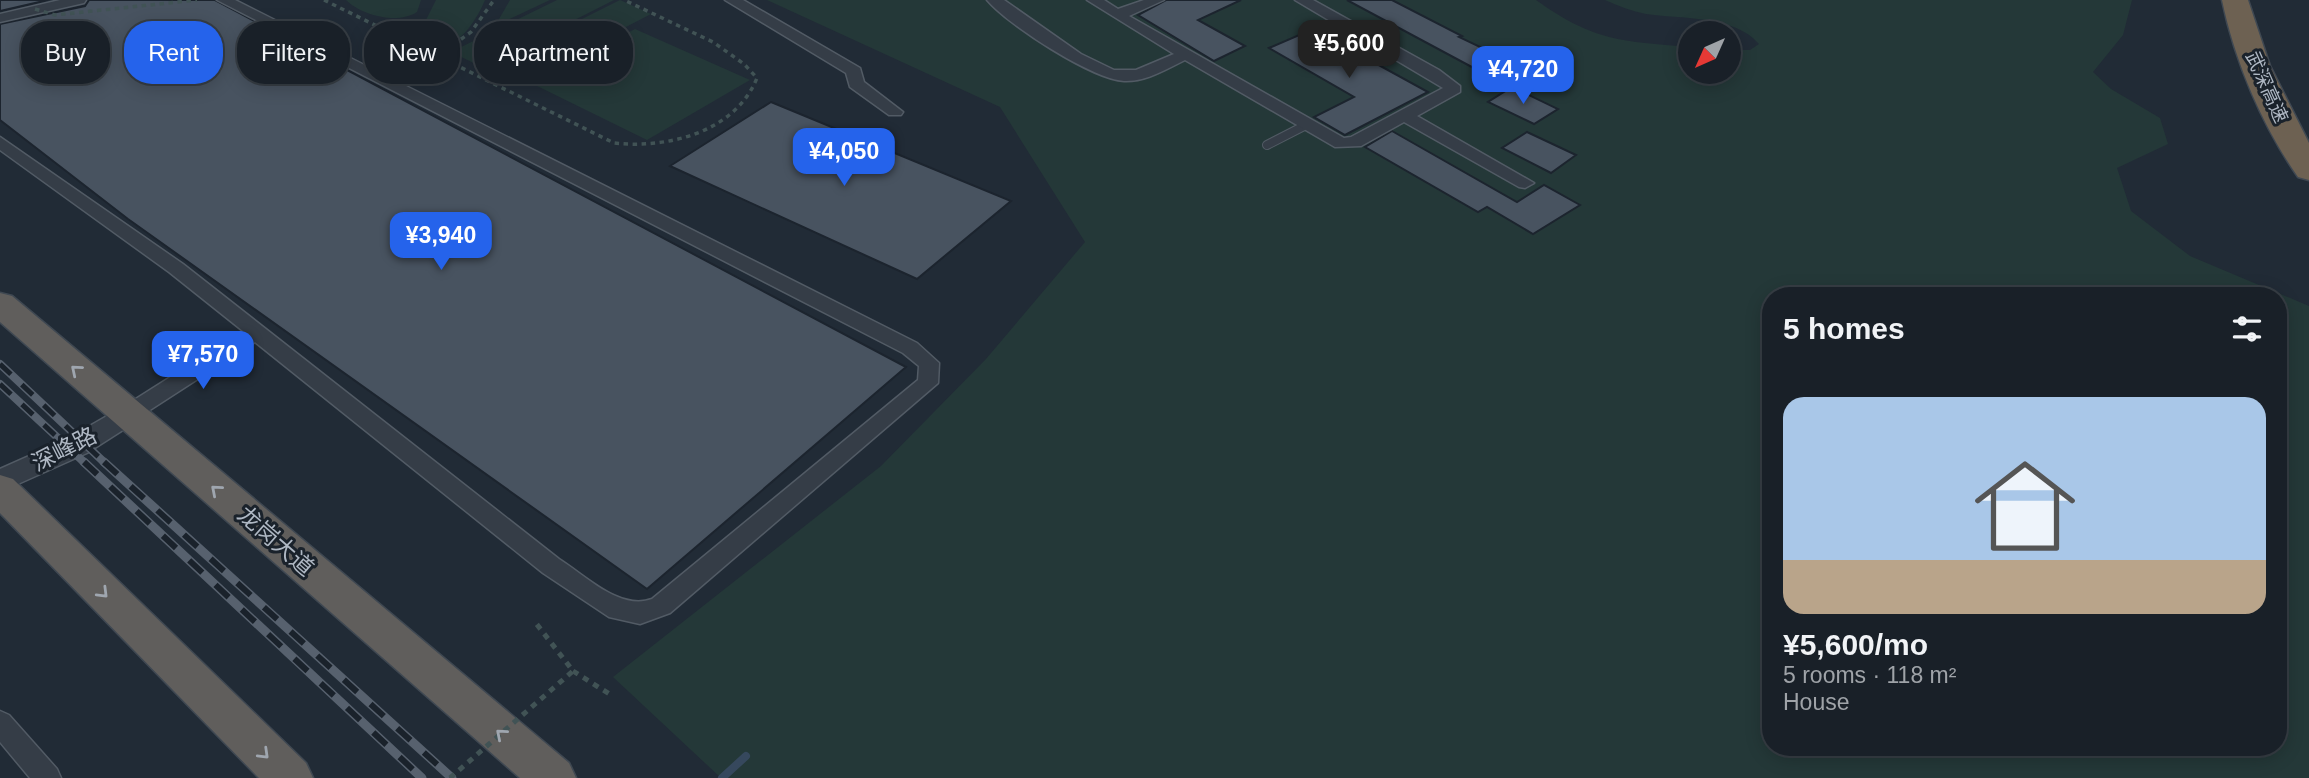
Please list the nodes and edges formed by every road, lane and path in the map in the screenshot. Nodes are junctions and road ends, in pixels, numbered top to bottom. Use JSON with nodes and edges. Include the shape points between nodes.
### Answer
{"nodes":[{"id":1,"x":79,"y":0,"type":"edge"},
{"id":2,"x":197,"y":0,"type":"edge"},
{"id":3,"x":223,"y":0,"type":"edge"},
{"id":4,"x":324,"y":0,"type":"edge"},
{"id":5,"x":494,"y":0,"type":"edge"},
{"id":6,"x":624,"y":0,"type":"edge"},
{"id":7,"x":732,"y":0,"type":"edge"},
{"id":8,"x":994,"y":0,"type":"edge"},
{"id":9,"x":1094,"y":0,"type":"edge"},
{"id":10,"x":1157,"y":0,"type":"edge"},
{"id":11,"x":1302,"y":0,"type":"edge"},
{"id":12,"x":2235,"y":0,"type":"edge"},
{"id":13,"x":35,"y":9,"type":"dead end"},
{"id":14,"x":1117,"y":15,"type":"junction"},
{"id":15,"x":0,"y":18,"type":"edge"},
{"id":16,"x":368,"y":21,"type":"edge"},
{"id":17,"x":460,"y":42,"type":"edge"},
{"id":18,"x":1184,"y":55,"type":"junction"},
{"id":19,"x":460,"y":66,"type":"edge"},
{"id":20,"x":895,"y":112,"type":"dead end"},
{"id":21,"x":1407,"y":117,"type":"junction"},
{"id":22,"x":1306,"y":125,"type":"junction"},
{"id":23,"x":0,"y":142,"type":"edge"},
{"id":24,"x":1267,"y":145,"type":"dead end"},
{"id":25,"x":2309,"y":170,"type":"edge"},
{"id":26,"x":1525,"y":183,"type":"dead end"},
{"id":27,"x":0,"y":304,"type":"edge"},
{"id":28,"x":256,"y":332,"type":"junction"},
{"id":29,"x":128,"y":414,"type":"junction"},
{"id":30,"x":0,"y":467,"type":"edge"},
{"id":31,"x":0,"y":481,"type":"edge"},
{"id":32,"x":0,"y":489,"type":"edge"},
{"id":33,"x":0,"y":520,"type":"edge"},
{"id":34,"x":55,"y":545,"type":"junction"},
{"id":35,"x":535,"y":622,"type":"dead end"},
{"id":36,"x":573,"y":671,"type":"junction"},
{"id":37,"x":611,"y":695,"type":"dead end"},
{"id":38,"x":0,"y":723,"type":"edge"},
{"id":39,"x":47,"y":778,"type":"edge"},
{"id":40,"x":289,"y":778,"type":"edge"},
{"id":41,"x":450,"y":778,"type":"edge"},
{"id":42,"x":553,"y":778,"type":"edge"}],
"edges":[{"from":1,"to":15,"type":"street"},
{"from":2,"to":13,"type":"path","bridge":true,"via":[[55,15]]},
{"from":3,"to":28,"type":"street","via":[[910,348],[929,363],[928,383],[661,606],[640,614],[618,610],[551,566]]},
{"from":4,"to":16,"type":"path"},
{"from":5,"to":17,"type":"path","via":[[487,16]]},
{"from":6,"to":19,"type":"path","via":[[748,67],[757,78],[755,92],[746,103],[695,134],[626,145],[557,117]]},
{"from":7,"to":20,"type":"street","via":[[854,71],[856,84]]},
{"from":8,"to":18,"type":"street","via":[[1100,71],[1138,75]]},
{"from":9,"to":14,"type":"street"},
{"from":10,"to":14,"type":"street"},
{"from":11,"to":21,"type":"street","via":[[1453,86],[1451,92]]},
{"from":12,"to":25,"type":"highway","name":"武深高速","via":[[2254,62]]},
{"from":14,"to":18,"type":"street"},
{"from":18,"to":22,"type":"street"},
{"from":21,"to":22,"type":"street","via":[[1355,142],[1341,143]]},
{"from":21,"to":26,"type":"street"},
{"from":22,"to":24,"type":"lane"},
{"from":23,"to":28,"type":"street","via":[[176,268]]},
{"from":29,"to":27,"type":"highway","name":"龙岗大道","one_way":true},
{"from":28,"to":29,"type":"street","name":"深峰路"},
{"from":29,"to":30,"type":"street","name":"深峰路"},
{"from":29,"to":31,"type":"street","name":"深峰路","via":[[77,446]]},
{"from":42,"to":29,"type":"highway","name":"龙岗大道","one_way":true},
{"from":32,"to":34,"type":"highway"},
{"from":33,"to":34,"type":"highway"},
{"from":34,"to":40,"type":"highway","one_way":true},
{"from":35,"to":36,"type":"path","bridge":true},
{"from":36,"to":37,"type":"path"},
{"from":36,"to":41,"type":"path","bridge":true},
{"from":38,"to":39,"type":"street"}]}
